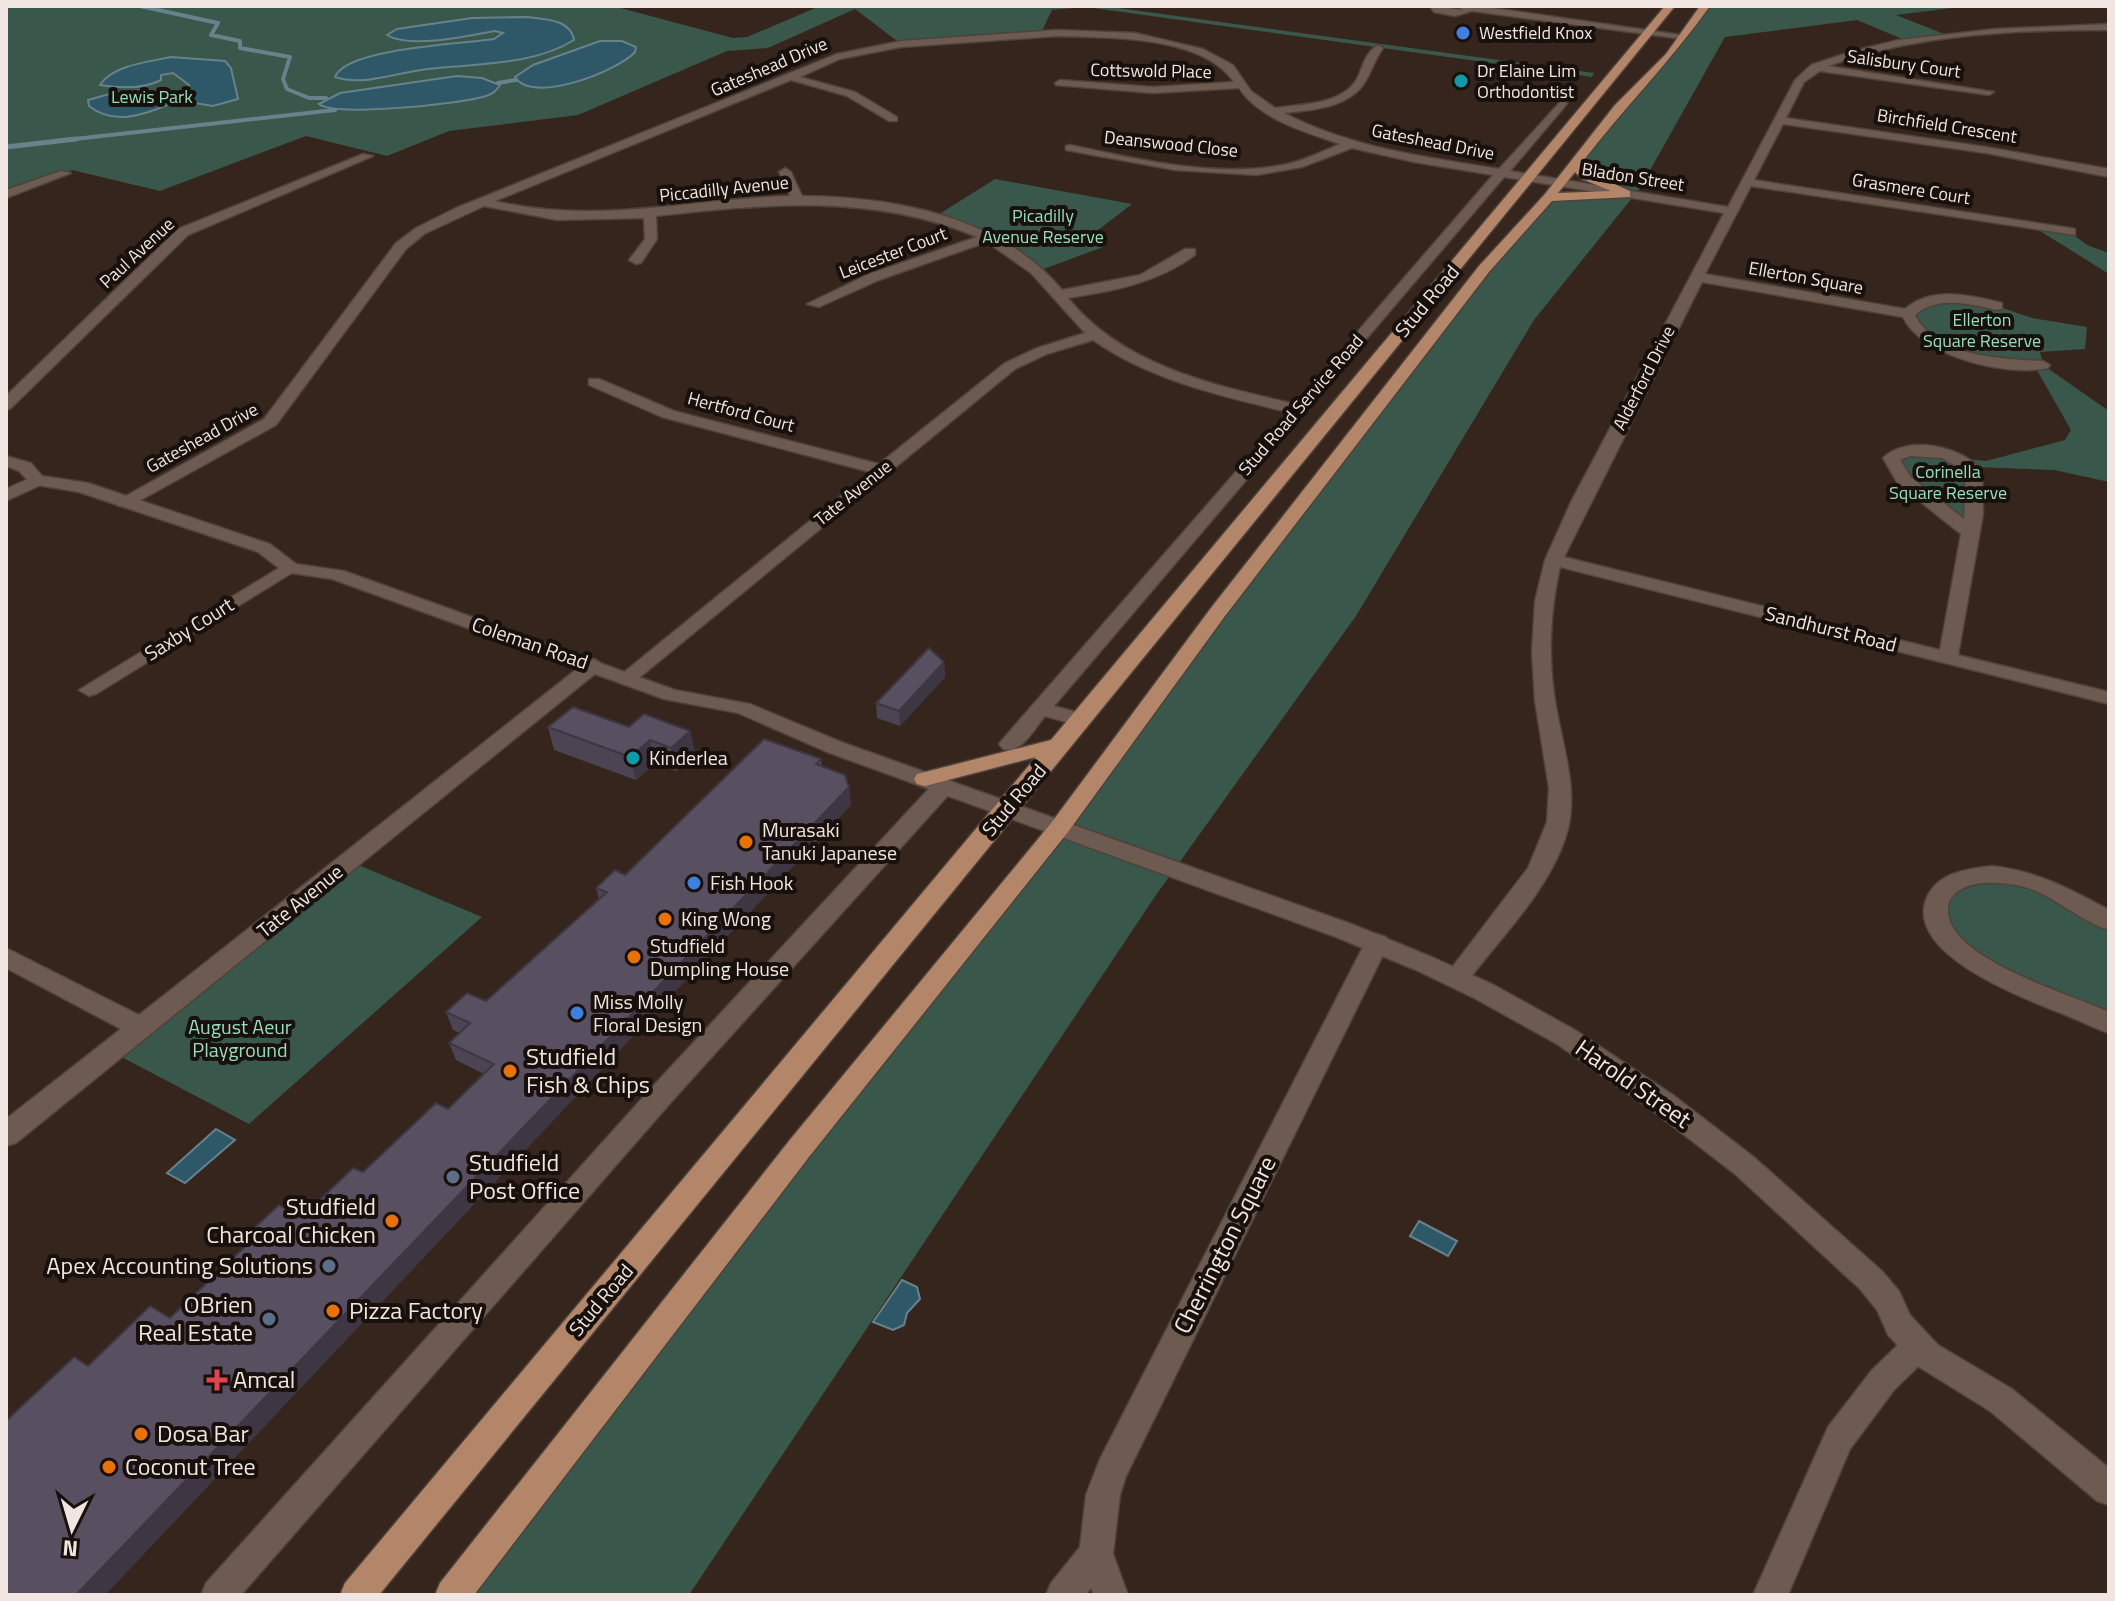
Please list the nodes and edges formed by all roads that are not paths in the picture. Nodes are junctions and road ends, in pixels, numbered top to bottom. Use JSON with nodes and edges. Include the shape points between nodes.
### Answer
{"nodes":[{"id":1,"x":1435,"y":6,"type":"edge"},
{"id":2,"x":1670,"y":6,"type":"edge"},
{"id":3,"x":1705,"y":6,"type":"edge"},
{"id":4,"x":1463,"y":9,"type":"edge"},
{"id":5,"x":1658,"y":21,"type":"junction"},
{"id":6,"x":1602,"y":25,"type":"junction"},
{"id":7,"x":2109,"y":27,"type":"edge"},
{"id":8,"x":1580,"y":28,"type":"junction"},
{"id":9,"x":1647,"y":34,"type":"junction"},
{"id":10,"x":1681,"y":38,"type":"junction"},
{"id":11,"x":1378,"y":48,"type":"dead end"},
{"id":12,"x":1623,"y":49,"type":"junction"},
{"id":13,"x":1815,"y":67,"type":"junction"},
{"id":14,"x":790,"y":77,"type":"junction"},
{"id":15,"x":1060,"y":83,"type":"dead end"},
{"id":16,"x":1241,"y":85,"type":"junction"},
{"id":17,"x":1989,"y":92,"type":"dead end"},
{"id":18,"x":1562,"y":103,"type":"dead end"},
{"id":19,"x":1273,"y":112,"type":"junction"},
{"id":20,"x":893,"y":119,"type":"dead end"},
{"id":21,"x":1779,"y":120,"type":"junction"},
{"id":22,"x":1351,"y":144,"type":"junction"},
{"id":23,"x":1070,"y":148,"type":"dead end"},
{"id":24,"x":367,"y":156,"type":"dead end"},
{"id":25,"x":1574,"y":165,"type":"junction"},
{"id":26,"x":1269,"y":170,"type":"junction"},
{"id":27,"x":785,"y":172,"type":"dead end"},
{"id":28,"x":65,"y":173,"type":"dead end"},
{"id":29,"x":1501,"y":173,"type":"junction"},
{"id":30,"x":2109,"y":173,"type":"edge"},
{"id":31,"x":1527,"y":178,"type":"junction"},
{"id":32,"x":1279,"y":180,"type":"dead end"},
{"id":33,"x":1747,"y":182,"type":"junction"},
{"id":34,"x":1555,"y":190,"type":"junction"},
{"id":35,"x":6,"y":194,"type":"edge"},
{"id":36,"x":1626,"y":194,"type":"junction"},
{"id":37,"x":797,"y":199,"type":"junction"},
{"id":38,"x":483,"y":202,"type":"junction"},
{"id":39,"x":1732,"y":211,"type":"junction"},
{"id":40,"x":650,"y":215,"type":"junction"},
{"id":41,"x":2070,"y":232,"type":"dead end"},
{"id":42,"x":987,"y":238,"type":"junction"},
{"id":43,"x":1190,"y":252,"type":"dead end"},
{"id":44,"x":636,"y":260,"type":"dead end"},
{"id":45,"x":1697,"y":277,"type":"junction"},
{"id":46,"x":1059,"y":295,"type":"junction"},
{"id":47,"x":814,"y":304,"type":"dead end"},
{"id":48,"x":1997,"y":306,"type":"dead end"},
{"id":49,"x":1908,"y":314,"type":"junction"},
{"id":50,"x":1094,"y":335,"type":"junction"},
{"id":51,"x":2043,"y":365,"type":"dead end"},
{"id":52,"x":594,"y":382,"type":"dead end"},
{"id":53,"x":6,"y":405,"type":"edge"},
{"id":54,"x":1297,"y":409,"type":"junction"},
{"id":55,"x":6,"y":461,"type":"edge"},
{"id":56,"x":881,"y":470,"type":"junction"},
{"id":57,"x":37,"y":480,"type":"junction"},
{"id":58,"x":6,"y":496,"type":"edge"},
{"id":59,"x":124,"y":502,"type":"junction"},
{"id":60,"x":1968,"y":531,"type":"junction"},
{"id":61,"x":1554,"y":560,"type":"junction"},
{"id":62,"x":289,"y":567,"type":"junction"},
{"id":63,"x":1948,"y":657,"type":"junction"},
{"id":64,"x":594,"y":665,"type":"junction"},
{"id":65,"x":627,"y":678,"type":"junction"},
{"id":66,"x":89,"y":690,"type":"dead end"},
{"id":67,"x":2109,"y":698,"type":"edge"},
{"id":68,"x":1040,"y":708,"type":"junction"},
{"id":69,"x":1080,"y":720,"type":"junction"},
{"id":70,"x":1010,"y":744,"type":"dead end"},
{"id":71,"x":1060,"y":744,"type":"junction"},
{"id":72,"x":934,"y":783,"type":"junction"},
{"id":73,"x":1007,"y":808,"type":"junction"},
{"id":74,"x":1060,"y":827,"type":"junction"},
{"id":75,"x":2109,"y":921,"type":"edge"},
{"id":76,"x":1377,"y":943,"type":"junction"},
{"id":77,"x":6,"y":957,"type":"edge"},
{"id":78,"x":1456,"y":978,"type":"junction"},
{"id":79,"x":2109,"y":1023,"type":"edge"},
{"id":80,"x":142,"y":1028,"type":"junction"},
{"id":81,"x":6,"y":1135,"type":"edge"},
{"id":82,"x":1918,"y":1346,"type":"junction"},
{"id":83,"x":2109,"y":1489,"type":"edge"},
{"id":84,"x":1096,"y":1554,"type":"junction"},
{"id":85,"x":218,"y":1595,"type":"edge"},
{"id":86,"x":357,"y":1595,"type":"edge"},
{"id":87,"x":452,"y":1595,"type":"edge"},
{"id":88,"x":1063,"y":1595,"type":"edge"},
{"id":89,"x":1111,"y":1595,"type":"edge"},
{"id":90,"x":1770,"y":1595,"type":"edge"}],
"edges":[{"from":1,"to":4,"type":"street","via":[[1442,12]]},
{"from":2,"to":5,"type":"main road","name":"Stud Road"},
{"from":3,"to":10,"type":"main road","name":"Stud Road"},
{"from":4,"to":6,"type":"street"},
{"from":4,"to":8,"type":"street"},
{"from":5,"to":6,"type":"street"},
{"from":5,"to":9,"type":"main road","name":"Stud Road"},
{"from":6,"to":9,"type":"street"},
{"from":7,"to":13,"type":"street","via":[[1988,32],[1865,50]]},
{"from":8,"to":9,"type":"street"},
{"from":8,"to":12,"type":"street"},
{"from":9,"to":10,"type":"street"},
{"from":9,"to":12,"type":"main road","name":"Stud Road"},
{"from":10,"to":25,"type":"main road","name":"Stud Road"},
{"from":11,"to":19,"type":"street","via":[[1350,92]]},
{"from":12,"to":31,"type":"main road","name":"Stud Road"},
{"from":13,"to":17,"type":"street","name":"Salisbury Court"},
{"from":13,"to":21,"type":"street","name":"Alderford Drive","via":[[1800,80]]},
{"from":14,"to":16,"type":"street","name":"Gateshead Drive","via":[[844,55],[890,45],[1084,33],[1188,47],[1225,64]]},
{"from":14,"to":20,"type":"street","via":[[851,94]]},
{"from":14,"to":38,"type":"street","name":"Gateshead Drive"},
{"from":15,"to":16,"type":"street","name":"Cottswold Place","via":[[1145,90]]},
{"from":16,"to":19,"type":"street","name":"Gateshead Drive"},
{"from":18,"to":29,"type":"street","name":"Stud Road Service Road"},
{"from":19,"to":22,"type":"street","name":"Gateshead Drive"},
{"from":21,"to":30,"type":"street","name":"Birchfield Crescent"},
{"from":21,"to":33,"type":"street","name":"Alderford Drive"},
{"from":22,"to":26,"type":"street","name":"Deanswood Close"},
{"from":22,"to":29,"type":"street","name":"Gateshead Drive"},
{"from":23,"to":26,"type":"street","name":"Deanswood Close","via":[[1164,164]]},
{"from":24,"to":53,"type":"street","name":"Paul Avenue","via":[[183,232]]},
{"from":25,"to":34,"type":"main road","name":"Stud Road"},
{"from":25,"to":36,"type":"main road"},
{"from":26,"to":32,"type":"street"},
{"from":27,"to":37,"type":"street"},
{"from":28,"to":35,"type":"street"},
{"from":29,"to":31,"type":"street","name":"Gateshead Drive"},
{"from":29,"to":54,"type":"street","name":"Stud Road Service Road"},
{"from":31,"to":34,"type":"street","name":"Bladon Street"},
{"from":31,"to":69,"type":"main road","name":"Stud Road"},
{"from":33,"to":39,"type":"street","name":"Alderford Drive"},
{"from":33,"to":41,"type":"street","name":"Grasmere Court"},
{"from":34,"to":36,"type":"main road"},
{"from":34,"to":74,"type":"main road","name":"Stud Road","via":[[1408,366]]},
{"from":36,"to":39,"type":"street","name":"Bladon Street"},
{"from":37,"to":40,"type":"street","name":"Piccadilly Avenue"},
{"from":37,"to":42,"type":"street","name":"Piccadilly Avenue","via":[[900,210]]},
{"from":38,"to":40,"type":"street","name":"Piccadilly Avenue","via":[[561,218]]},
{"from":38,"to":59,"type":"street","name":"Gateshead Drive","via":[[433,223],[401,246],[270,422]]},
{"from":39,"to":45,"type":"street","name":"Alderford Drive"},
{"from":40,"to":44,"type":"street","via":[[651,239]]},
{"from":42,"to":46,"type":"street","name":"Piccadilly Avenue","via":[[1028,262]]},
{"from":42,"to":47,"type":"street","name":"Leicester Court"},
{"from":43,"to":46,"type":"street","via":[[1150,277]]},
{"from":45,"to":49,"type":"street","name":"Ellerton Square"},
{"from":45,"to":61,"type":"street","name":"Alderford Drive"},
{"from":46,"to":50,"type":"street","name":"Piccadilly Avenue"},
{"from":48,"to":49,"type":"street","via":[[1947,299]]},
{"from":49,"to":51,"type":"street","via":[[1925,337],[1956,352]]},
{"from":50,"to":54,"type":"street","name":"Piccadilly Avenue","via":[[1189,380]]},
{"from":50,"to":56,"type":"street","name":"Tate Avenue","via":[[1010,366]]},
{"from":52,"to":56,"type":"street","name":"Hertford Court","via":[[668,414]]},
{"from":54,"to":68,"type":"street","name":"Stud Road Service Road"},
{"from":55,"to":57,"type":"street","name":"Coleman Road","via":[[25,467]]},
{"from":56,"to":65,"type":"street","name":"Tate Avenue"},
{"from":57,"to":58,"type":"street"},
{"from":57,"to":59,"type":"street","name":"Coleman Road","via":[[75,485]]},
{"from":59,"to":62,"type":"street","name":"Coleman Road","via":[[271,551]]},
{"from":60,"to":60,"type":"street","via":[[1904,480],[1891,458],[1929,453],[1969,464],[1976,486]]},
{"from":60,"to":63,"type":"street"},
{"from":61,"to":63,"type":"street","name":"Sandhurst Road"},
{"from":61,"to":78,"type":"street","name":"Alderford Drive","via":[[1544,610],[1542,671],[1560,786],[1558,824],[1539,868]]},
{"from":62,"to":64,"type":"street","name":"Coleman Road","via":[[330,572]]},
{"from":62,"to":66,"type":"street","name":"Saxby Court"},
{"from":63,"to":67,"type":"street","name":"Sandhurst Road"},
{"from":64,"to":65,"type":"street","name":"Coleman Road"},
{"from":64,"to":80,"type":"street","name":"Tate Avenue"},
{"from":65,"to":72,"type":"street","name":"Coleman Road","via":[[671,695],[743,708]]},
{"from":68,"to":69,"type":"street"},
{"from":68,"to":70,"type":"street","name":"Stud Road Service Road"},
{"from":69,"to":71,"type":"main road","name":"Stud Road"},
{"from":71,"to":72,"type":"main road"},
{"from":71,"to":73,"type":"main road","name":"Stud Road"},
{"from":72,"to":73,"type":"street","name":"Coleman Road"},
{"from":72,"to":85,"type":"street"},
{"from":73,"to":74,"type":"street","name":"Coleman Road"},
{"from":73,"to":86,"type":"main road","name":"Stud Road"},
{"from":74,"to":76,"type":"street","name":"Harold Street"},
{"from":74,"to":87,"type":"main road","name":"Stud Road","via":[[799,1149]]},
{"from":75,"to":79,"type":"street","via":[[2045,885],[1999,875],[1953,880],[1939,892],[1934,908],[1947,938],[1983,968]]},
{"from":76,"to":78,"type":"street","name":"Harold Street"},
{"from":76,"to":84,"type":"street","name":"Cherrington Square","via":[[1112,1470],[1103,1495]]},
{"from":77,"to":80,"type":"street"},
{"from":78,"to":82,"type":"street","name":"Harold Street","via":[[1566,1037],[1745,1166],[1871,1280]]},
{"from":80,"to":81,"type":"street","name":"Tate Avenue"},
{"from":82,"to":83,"type":"street","name":"Harold Street","via":[[2001,1400]]},
{"from":82,"to":90,"type":"street","via":[[1883,1380],[1839,1438]]},
{"from":84,"to":88,"type":"street"},
{"from":84,"to":89,"type":"street","name":"Cherrington Square"}]}
